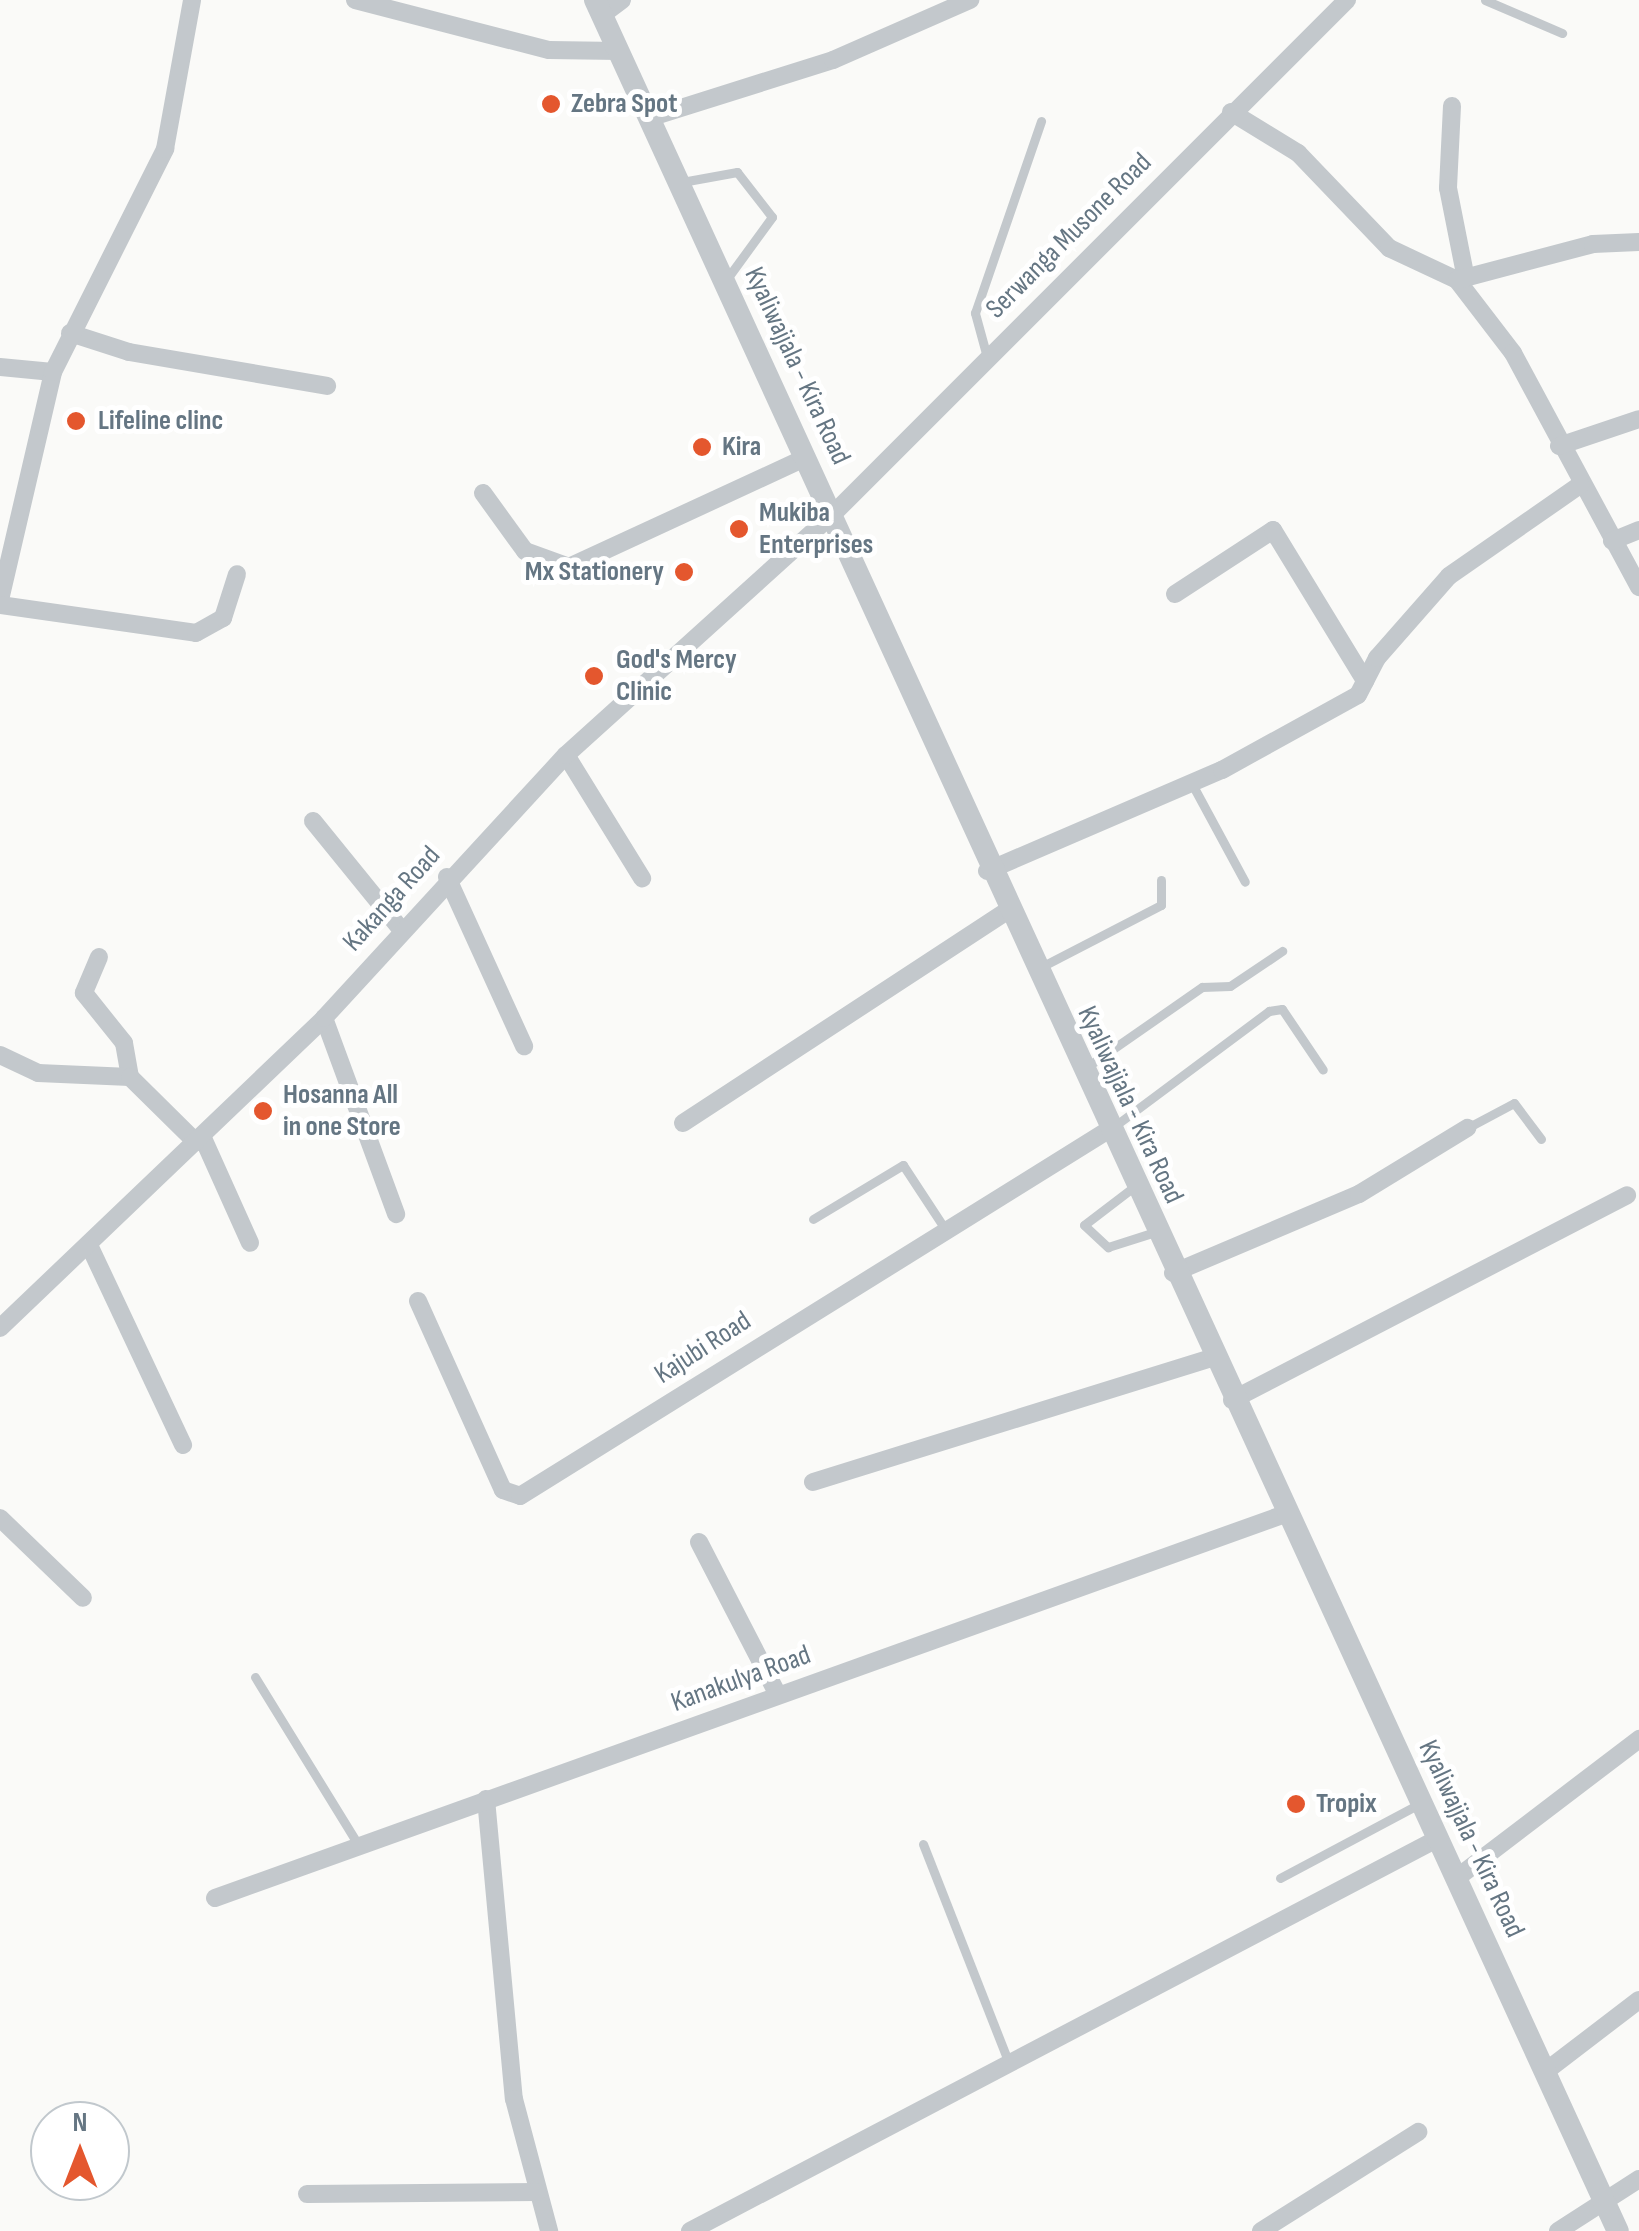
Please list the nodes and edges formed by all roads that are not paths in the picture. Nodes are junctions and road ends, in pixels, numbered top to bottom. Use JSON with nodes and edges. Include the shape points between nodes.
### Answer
{"nodes":[{"id":1,"x":192,"y":0,"type":"edge"},
{"id":2,"x":355,"y":0,"type":"edge"},
{"id":3,"x":622,"y":0,"type":"edge"},
{"id":4,"x":970,"y":0,"type":"edge"},
{"id":5,"x":1347,"y":0,"type":"edge"},
{"id":6,"x":1485,"y":0,"type":"edge"},
{"id":7,"x":598,"y":7,"type":"edge"},
{"id":8,"x":1562,"y":33,"type":"dead end"},
{"id":9,"x":618,"y":51,"type":"junction"},
{"id":10,"x":1452,"y":106,"type":"dead end"},
{"id":11,"x":1231,"y":112,"type":"junction"},
{"id":12,"x":649,"y":118,"type":"junction"},
{"id":13,"x":1040,"y":120,"type":"dead end"},
{"id":14,"x":679,"y":183,"type":"junction"},
{"id":15,"x":1639,"y":242,"type":"edge"},
{"id":16,"x":1461,"y":277,"type":"junction"},
{"id":17,"x":725,"y":282,"type":"junction"},
{"id":18,"x":70,"y":332,"type":"junction"},
{"id":19,"x":987,"y":357,"type":"junction"},
{"id":20,"x":0,"y":367,"type":"edge"},
{"id":21,"x":53,"y":372,"type":"junction"},
{"id":22,"x":328,"y":386,"type":"dead end"},
{"id":23,"x":1639,"y":419,"type":"edge"},
{"id":24,"x":1559,"y":446,"type":"junction"},
{"id":25,"x":805,"y":458,"type":"junction"},
{"id":26,"x":1580,"y":485,"type":"junction"},
{"id":27,"x":483,"y":493,"type":"dead end"},
{"id":28,"x":834,"y":514,"type":"junction"},
{"id":29,"x":1639,"y":530,"type":"edge"},
{"id":30,"x":1612,"y":541,"type":"junction"},
{"id":31,"x":237,"y":574,"type":"dead end"},
{"id":32,"x":1639,"y":587,"type":"edge"},
{"id":33,"x":1174,"y":594,"type":"dead end"},
{"id":34,"x":0,"y":602,"type":"edge"},
{"id":35,"x":1364,"y":681,"type":"junction"},
{"id":36,"x":566,"y":755,"type":"junction"},
{"id":37,"x":1192,"y":784,"type":"junction"},
{"id":38,"x":313,"y":821,"type":"dead end"},
{"id":39,"x":987,"y":871,"type":"junction"},
{"id":40,"x":447,"y":878,"type":"junction"},
{"id":41,"x":642,"y":878,"type":"dead end"},
{"id":42,"x":1160,"y":880,"type":"dead end"},
{"id":43,"x":1245,"y":882,"type":"dead end"},
{"id":44,"x":1006,"y":912,"type":"junction"},
{"id":45,"x":400,"y":928,"type":"junction"},
{"id":46,"x":1282,"y":951,"type":"dead end"},
{"id":47,"x":99,"y":957,"type":"dead end"},
{"id":48,"x":1034,"y":970,"type":"junction"},
{"id":49,"x":324,"y":1018,"type":"junction"},
{"id":50,"x":524,"y":1046,"type":"dead end"},
{"id":51,"x":0,"y":1055,"type":"edge"},
{"id":52,"x":1324,"y":1070,"type":"dead end"},
{"id":53,"x":1082,"y":1071,"type":"junction"},
{"id":54,"x":130,"y":1077,"type":"junction"},
{"id":55,"x":683,"y":1124,"type":"dead end"},
{"id":56,"x":1467,"y":1128,"type":"joint"},
{"id":57,"x":1110,"y":1129,"type":"junction"},
{"id":58,"x":199,"y":1139,"type":"junction"},
{"id":59,"x":1542,"y":1139,"type":"dead end"},
{"id":60,"x":1135,"y":1186,"type":"junction"},
{"id":61,"x":1627,"y":1195,"type":"dead end"},
{"id":62,"x":396,"y":1214,"type":"dead end"},
{"id":63,"x":812,"y":1220,"type":"dead end"},
{"id":64,"x":945,"y":1230,"type":"junction"},
{"id":65,"x":1155,"y":1232,"type":"junction"},
{"id":66,"x":250,"y":1243,"type":"dead end"},
{"id":67,"x":88,"y":1245,"type":"junction"},
{"id":68,"x":1173,"y":1273,"type":"junction"},
{"id":69,"x":418,"y":1301,"type":"dead end"},
{"id":70,"x":0,"y":1328,"type":"edge"},
{"id":71,"x":1210,"y":1358,"type":"junction"},
{"id":72,"x":1232,"y":1400,"type":"junction"},
{"id":73,"x":183,"y":1444,"type":"dead end"},
{"id":74,"x":812,"y":1482,"type":"dead end"},
{"id":75,"x":1286,"y":1514,"type":"junction"},
{"id":76,"x":0,"y":1518,"type":"edge"},
{"id":77,"x":699,"y":1542,"type":"dead end"},
{"id":78,"x":83,"y":1598,"type":"dead end"},
{"id":79,"x":254,"y":1677,"type":"dead end"},
{"id":80,"x":778,"y":1696,"type":"junction"},
{"id":81,"x":1639,"y":1739,"type":"edge"},
{"id":82,"x":486,"y":1799,"type":"junction"},
{"id":83,"x":1422,"y":1803,"type":"junction"},
{"id":84,"x":1439,"y":1838,"type":"junction"},
{"id":85,"x":923,"y":1844,"type":"dead end"},
{"id":86,"x":359,"y":1846,"type":"junction"},
{"id":87,"x":1458,"y":1877,"type":"junction"},
{"id":88,"x":1280,"y":1878,"type":"dead end"},
{"id":89,"x":215,"y":1898,"type":"dead end"},
{"id":90,"x":1639,"y":2000,"type":"edge"},
{"id":91,"x":1009,"y":2064,"type":"junction"},
{"id":92,"x":1546,"y":2071,"type":"junction"},
{"id":93,"x":1418,"y":2132,"type":"dead end"},
{"id":94,"x":1639,"y":2179,"type":"edge"},
{"id":95,"x":537,"y":2192,"type":"junction"},
{"id":96,"x":307,"y":2194,"type":"dead end"},
{"id":97,"x":1604,"y":2200,"type":"junction"},
{"id":98,"x":549,"y":2231,"type":"edge"},
{"id":99,"x":690,"y":2231,"type":"edge"},
{"id":100,"x":1261,"y":2231,"type":"edge"},
{"id":101,"x":1558,"y":2231,"type":"edge"},
{"id":102,"x":1618,"y":2231,"type":"edge"}],
"edges":[{"from":1,"to":18,"type":"street","via":[[165,148]]},
{"from":2,"to":9,"type":"street","via":[[549,50]]},
{"from":3,"to":7,"type":"street"},
{"from":4,"to":12,"type":"street","via":[[834,60]]},
{"from":5,"to":11,"type":"street","name":"Serwanga Musone Road"},
{"from":6,"to":8,"type":"lane"},
{"from":7,"to":9,"type":"street","name":"Kyaliwajjala - Kira Road"},
{"from":9,"to":12,"type":"street","name":"Kyaliwajjala - Kira Road"},
{"from":10,"to":16,"type":"street","via":[[1448,188]]},
{"from":11,"to":16,"type":"street","via":[[1298,154],[1389,248]]},
{"from":11,"to":19,"type":"street","name":"Serwanga Musone Road"},
{"from":12,"to":14,"type":"street","name":"Kyaliwajjala - Kira Road"},
{"from":13,"to":19,"type":"lane","via":[[975,313]]},
{"from":14,"to":17,"type":"street","name":"Kyaliwajjala - Kira Road"},
{"from":14,"to":17,"type":"lane","via":[[737,172],[772,217]]},
{"from":15,"to":16,"type":"street"},
{"from":16,"to":24,"type":"street","via":[[1513,353]]},
{"from":17,"to":25,"type":"street","name":"Kyaliwajjala - Kira Road"},
{"from":18,"to":21,"type":"street"},
{"from":18,"to":22,"type":"street","via":[[128,352]]},
{"from":19,"to":28,"type":"street","name":"Serwanga Musone Road"},
{"from":20,"to":21,"type":"street"},
{"from":21,"to":34,"type":"street"},
{"from":23,"to":24,"type":"street"},
{"from":24,"to":26,"type":"street"},
{"from":25,"to":27,"type":"street","via":[[569,567],[525,551]]},
{"from":25,"to":28,"type":"street","name":"Kyaliwajjala - Kira Road"},
{"from":26,"to":30,"type":"street"},
{"from":26,"to":35,"type":"street","via":[[1449,576]]},
{"from":28,"to":36,"type":"street","name":"Kakanga Road"},
{"from":28,"to":39,"type":"street","name":"Kyaliwajjala - Kira Road"},
{"from":29,"to":30,"type":"street"},
{"from":30,"to":32,"type":"street"},
{"from":31,"to":34,"type":"street","via":[[224,618],[196,633]]},
{"from":33,"to":35,"type":"street","via":[[1272,530]]},
{"from":35,"to":37,"type":"street","via":[[1358,695],[1315,722]]},
{"from":36,"to":40,"type":"street","name":"Kakanga Road"},
{"from":36,"to":41,"type":"street"},
{"from":37,"to":39,"type":"street"},
{"from":37,"to":43,"type":"lane"},
{"from":38,"to":45,"type":"street"},
{"from":39,"to":44,"type":"street","name":"Kyaliwajjala - Kira Road"},
{"from":40,"to":45,"type":"street","name":"Kakanga Road"},
{"from":40,"to":50,"type":"street"},
{"from":42,"to":48,"type":"lane","via":[[1161,904]]},
{"from":44,"to":48,"type":"street","name":"Kyaliwajjala - Kira Road"},
{"from":44,"to":55,"type":"street"},
{"from":45,"to":49,"type":"street","name":"Kakanga Road"},
{"from":46,"to":53,"type":"lane","via":[[1230,986],[1202,987]]},
{"from":47,"to":54,"type":"street","via":[[84,993],[124,1043]]},
{"from":48,"to":53,"type":"street","name":"Kyaliwajjala - Kira Road"},
{"from":49,"to":58,"type":"street","name":"Kakanga Road"},
{"from":49,"to":62,"type":"street"},
{"from":51,"to":54,"type":"street","via":[[38,1073]]},
{"from":52,"to":57,"type":"lane","via":[[1282,1010],[1269,1011]]},
{"from":53,"to":57,"type":"street","name":"Kyaliwajjala - Kira Road"},
{"from":54,"to":58,"type":"street"},
{"from":56,"to":59,"type":"lane","via":[[1514,1103]]},
{"from":56,"to":68,"type":"street","via":[[1359,1194]]},
{"from":57,"to":60,"type":"street","name":"Kyaliwajjala - Kira Road"},
{"from":57,"to":64,"type":"street","name":"Kajubi Road"},
{"from":58,"to":66,"type":"street"},
{"from":58,"to":67,"type":"street","name":"Kakanga Road"},
{"from":60,"to":65,"type":"street","name":"Kyaliwajjala - Kira Road"},
{"from":60,"to":65,"type":"lane","via":[[1084,1224],[1108,1247]]},
{"from":61,"to":72,"type":"street"},
{"from":63,"to":64,"type":"lane","via":[[903,1166]]},
{"from":64,"to":69,"type":"street","name":"Kajubi Road","via":[[520,1496],[503,1490]]},
{"from":65,"to":68,"type":"street","name":"Kyaliwajjala - Kira Road"},
{"from":67,"to":70,"type":"street","name":"Kakanga Road"},
{"from":67,"to":73,"type":"street"},
{"from":68,"to":71,"type":"street","name":"Kyaliwajjala - Kira Road"},
{"from":71,"to":72,"type":"street","name":"Kyaliwajjala - Kira Road"},
{"from":71,"to":74,"type":"street"},
{"from":72,"to":75,"type":"street","name":"Kyaliwajjala - Kira Road"},
{"from":75,"to":80,"type":"street","name":"Kanakulya Road"},
{"from":75,"to":83,"type":"street","name":"Kyaliwajjala - Kira Road"},
{"from":76,"to":78,"type":"street"},
{"from":77,"to":80,"type":"street"},
{"from":79,"to":86,"type":"lane"},
{"from":80,"to":82,"type":"street","name":"Kanakulya Road"},
{"from":81,"to":87,"type":"street"},
{"from":82,"to":86,"type":"street","name":"Kanakulya Road"},
{"from":82,"to":95,"type":"street","via":[[514,2099]]},
{"from":83,"to":84,"type":"street","name":"Kyaliwajjala - Kira Road"},
{"from":83,"to":88,"type":"lane"},
{"from":84,"to":87,"type":"street","name":"Kyaliwajjala - Kira Road"},
{"from":84,"to":91,"type":"street"},
{"from":85,"to":91,"type":"lane"},
{"from":86,"to":89,"type":"street","name":"Kanakulya Road"},
{"from":87,"to":92,"type":"street","name":"Kyaliwajjala - Kira Road"},
{"from":90,"to":92,"type":"street"},
{"from":91,"to":99,"type":"street"},
{"from":92,"to":97,"type":"street","name":"Kyaliwajjala - Kira Road"},
{"from":93,"to":100,"type":"street"},
{"from":94,"to":97,"type":"street"},
{"from":95,"to":96,"type":"street"},
{"from":95,"to":98,"type":"street"},
{"from":97,"to":101,"type":"street"},
{"from":97,"to":102,"type":"street","name":"Kyaliwajjala - Kira Road"}]}
